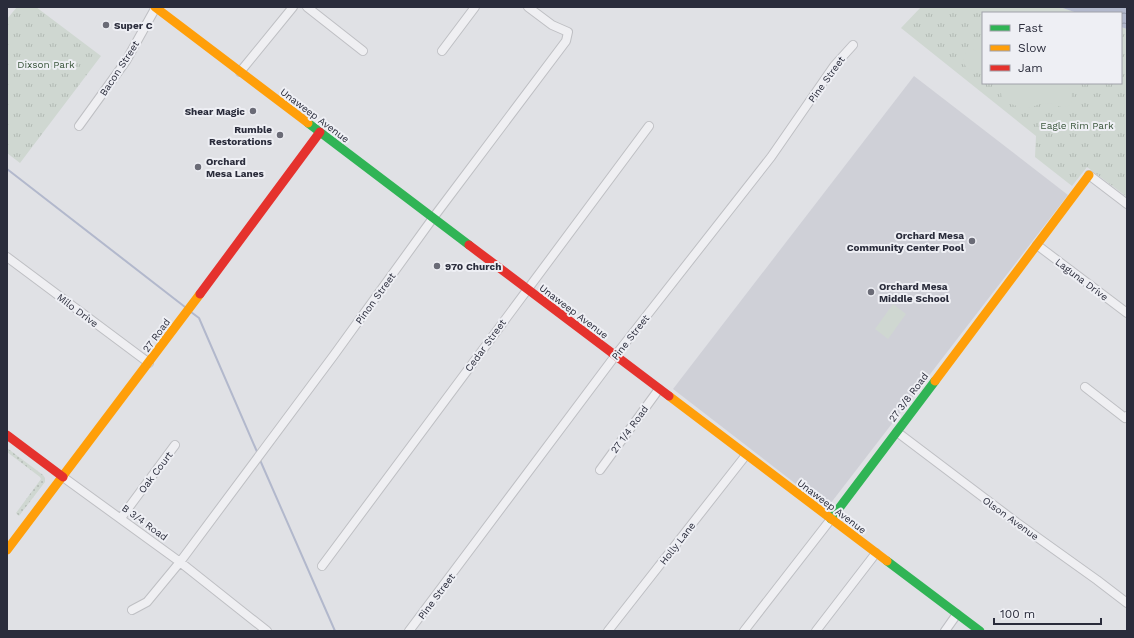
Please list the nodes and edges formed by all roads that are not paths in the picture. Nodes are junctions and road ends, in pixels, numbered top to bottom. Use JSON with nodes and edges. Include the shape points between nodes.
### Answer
{"nodes":[{"id":1,"x":156,"y":7,"type":"edge"},
{"id":2,"x":293,"y":7,"type":"edge"},
{"id":3,"x":306,"y":7,"type":"edge"},
{"id":4,"x":475,"y":7,"type":"edge"},
{"id":5,"x":528,"y":7,"type":"edge"},
{"id":6,"x":853,"y":44,"type":"dead end"},
{"id":7,"x":363,"y":51,"type":"dead end"},
{"id":8,"x":442,"y":51,"type":"dead end"},
{"id":9,"x":240,"y":72,"type":"junction"},
{"id":10,"x":79,"y":126,"type":"dead end"},
{"id":11,"x":649,"y":126,"type":"dead end"},
{"id":12,"x":320,"y":132,"type":"junction"},
{"id":13,"x":1089,"y":175,"type":"joint"},
{"id":14,"x":1127,"y":204,"type":"edge"},
{"id":15,"x":433,"y":218,"type":"junction"},
{"id":16,"x":1037,"y":245,"type":"junction"},
{"id":17,"x":7,"y":257,"type":"edge"},
{"id":18,"x":527,"y":289,"type":"junction"},
{"id":19,"x":1127,"y":313,"type":"edge"},
{"id":20,"x":616,"y":356,"type":"junction"},
{"id":21,"x":149,"y":363,"type":"junction"},
{"id":22,"x":1085,"y":387,"type":"dead end"},
{"id":23,"x":659,"y":389,"type":"junction"},
{"id":24,"x":1127,"y":416,"type":"edge"},
{"id":25,"x":897,"y":432,"type":"junction"},
{"id":26,"x":7,"y":435,"type":"edge"},
{"id":27,"x":175,"y":445,"type":"dead end"},
{"id":28,"x":746,"y":455,"type":"junction"},
{"id":29,"x":600,"y":470,"type":"dead end"},
{"id":30,"x":63,"y":477,"type":"junction"},
{"id":31,"x":121,"y":518,"type":"junction"},
{"id":32,"x":831,"y":519,"type":"junction"},
{"id":33,"x":7,"y":550,"type":"edge"},
{"id":34,"x":876,"y":553,"type":"junction"},
{"id":35,"x":180,"y":562,"type":"junction"},
{"id":36,"x":322,"y":566,"type":"dead end"},
{"id":37,"x":1127,"y":604,"type":"edge"},
{"id":38,"x":132,"y":610,"type":"dead end"},
{"id":39,"x":957,"y":614,"type":"junction"},
{"id":40,"x":267,"y":631,"type":"edge"},
{"id":41,"x":409,"y":631,"type":"edge"},
{"id":42,"x":608,"y":631,"type":"edge"},
{"id":43,"x":744,"y":631,"type":"edge"},
{"id":44,"x":816,"y":631,"type":"edge"},
{"id":45,"x":945,"y":631,"type":"edge"},
{"id":46,"x":980,"y":631,"type":"edge"}],
"edges":[{"from":1,"to":9,"type":"main road","name":"Unaweep Avenue"},
{"from":1,"to":10,"type":"street","name":"Bacon Street","via":[[126,61]]},
{"from":2,"to":9,"type":"street"},
{"from":3,"to":7,"type":"street"},
{"from":4,"to":8,"type":"street"},
{"from":5,"to":15,"type":"street","name":"Pinon Street","via":[[552,25],[568,32],[566,41]]},
{"from":6,"to":20,"type":"street","name":"Pine Street","via":[[834,66],[766,163]]},
{"from":9,"to":12,"type":"main road","name":"Unaweep Avenue"},
{"from":11,"to":18,"type":"street","name":"Cedar Street"},
{"from":12,"to":15,"type":"main road","name":"Unaweep Avenue"},
{"from":12,"to":21,"type":"main road","name":"27 Road"},
{"from":13,"to":14,"type":"street"},
{"from":13,"to":16,"type":"main road","name":"27 3/8 Road"},
{"from":15,"to":18,"type":"main road","name":"Unaweep Avenue"},
{"from":15,"to":35,"type":"street","name":"Pinon Street"},
{"from":16,"to":19,"type":"street","name":"Laguna Drive"},
{"from":16,"to":25,"type":"main road","name":"27 3/8 Road"},
{"from":17,"to":21,"type":"street","name":"Milo Drive"},
{"from":18,"to":20,"type":"main road","name":"Unaweep Avenue"},
{"from":18,"to":36,"type":"street","name":"Cedar Street"},
{"from":20,"to":23,"type":"main road","name":"Unaweep Avenue"},
{"from":20,"to":41,"type":"street","name":"Pine Street"},
{"from":21,"to":30,"type":"main road","name":"27 Road"},
{"from":22,"to":24,"type":"street","via":[[1125,418]]},
{"from":23,"to":28,"type":"main road","name":"Unaweep Avenue"},
{"from":23,"to":29,"type":"street","name":"27 1/4 Road"},
{"from":25,"to":32,"type":"main road","name":"27 3/8 Road"},
{"from":25,"to":37,"type":"street","name":"Olson Avenue"},
{"from":26,"to":30,"type":"main road","name":"B 3/4 Road"},
{"from":27,"to":31,"type":"street","name":"Oak Court"},
{"from":28,"to":32,"type":"main road","name":"Unaweep Avenue"},
{"from":28,"to":42,"type":"street","name":"Holly Lane"},
{"from":30,"to":31,"type":"street","name":"B 3/4 Road"},
{"from":30,"to":33,"type":"main road","name":"27 Road"},
{"from":31,"to":35,"type":"street","name":"B 3/4 Road"},
{"from":32,"to":34,"type":"main road","name":"Unaweep Avenue"},
{"from":32,"to":43,"type":"street","name":"27 3/8 Road"},
{"from":34,"to":39,"type":"main road","name":"Unaweep Avenue"},
{"from":34,"to":44,"type":"street"},
{"from":35,"to":38,"type":"street","name":"Pinon Street","via":[[147,602]]},
{"from":35,"to":40,"type":"street","name":"B 3/4 Road"},
{"from":39,"to":45,"type":"street"},
{"from":39,"to":46,"type":"main road","name":"Unaweep Avenue"}]}
